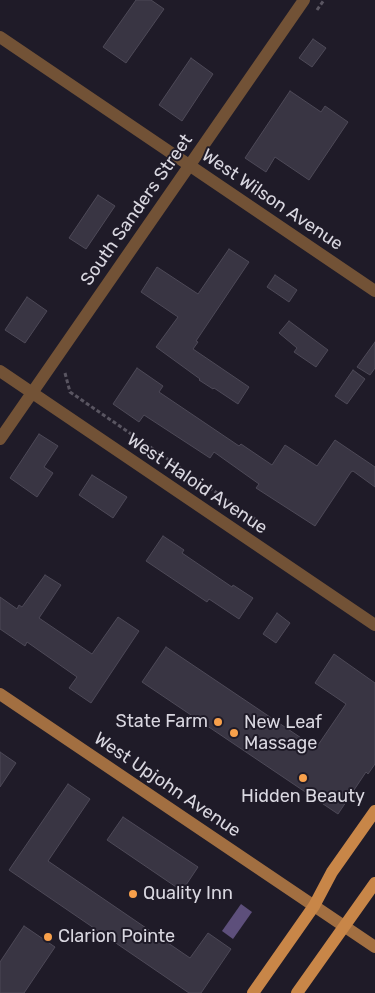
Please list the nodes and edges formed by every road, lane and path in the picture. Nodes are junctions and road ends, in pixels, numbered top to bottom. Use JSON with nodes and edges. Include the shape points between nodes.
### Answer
{"nodes":[{"id":1,"x":304,"y":0,"type":"edge"},
{"id":2,"x":0,"y":37,"type":"edge"},
{"id":3,"x":189,"y":165,"type":"junction"},
{"id":4,"x":375,"y":291,"type":"edge"},
{"id":5,"x":68,"y":367,"type":"dead end"},
{"id":6,"x":0,"y":371,"type":"edge"},
{"id":7,"x":32,"y":393,"type":"junction"},
{"id":8,"x":0,"y":439,"type":"edge"},
{"id":9,"x":255,"y":519,"type":"dead end"},
{"id":10,"x":375,"y":625,"type":"edge"},
{"id":11,"x":0,"y":694,"type":"edge"},
{"id":12,"x":375,"y":811,"type":"edge"},
{"id":13,"x":375,"y":883,"type":"edge"},
{"id":14,"x":314,"y":906,"type":"junction"},
{"id":15,"x":344,"y":926,"type":"junction"},
{"id":16,"x":375,"y":947,"type":"edge"},
{"id":17,"x":253,"y":993,"type":"edge"},
{"id":18,"x":297,"y":993,"type":"edge"}],
"edges":[{"from":1,"to":3,"type":"street","name":"South Sanders Street"},
{"from":2,"to":3,"type":"street","name":"West Wilson Avenue"},
{"from":3,"to":4,"type":"street","name":"West Wilson Avenue"},
{"from":3,"to":7,"type":"street","name":"South Sanders Street"},
{"from":5,"to":9,"type":"path","via":[[64,374],[70,392]]},
{"from":6,"to":7,"type":"street","name":"West Haloid Avenue"},
{"from":7,"to":8,"type":"street","name":"South Sanders Street"},
{"from":7,"to":10,"type":"street","name":"West Haloid Avenue"},
{"from":11,"to":14,"type":"main road","name":"West Upjohn Avenue"},
{"from":12,"to":14,"type":"main road","via":[[332,872]]},
{"from":13,"to":15,"type":"main road"},
{"from":14,"to":15,"type":"main road","name":"West Upjohn Avenue"},
{"from":14,"to":17,"type":"main road"},
{"from":15,"to":16,"type":"main road","name":"West Upjohn Avenue"},
{"from":15,"to":18,"type":"main road"}]}
